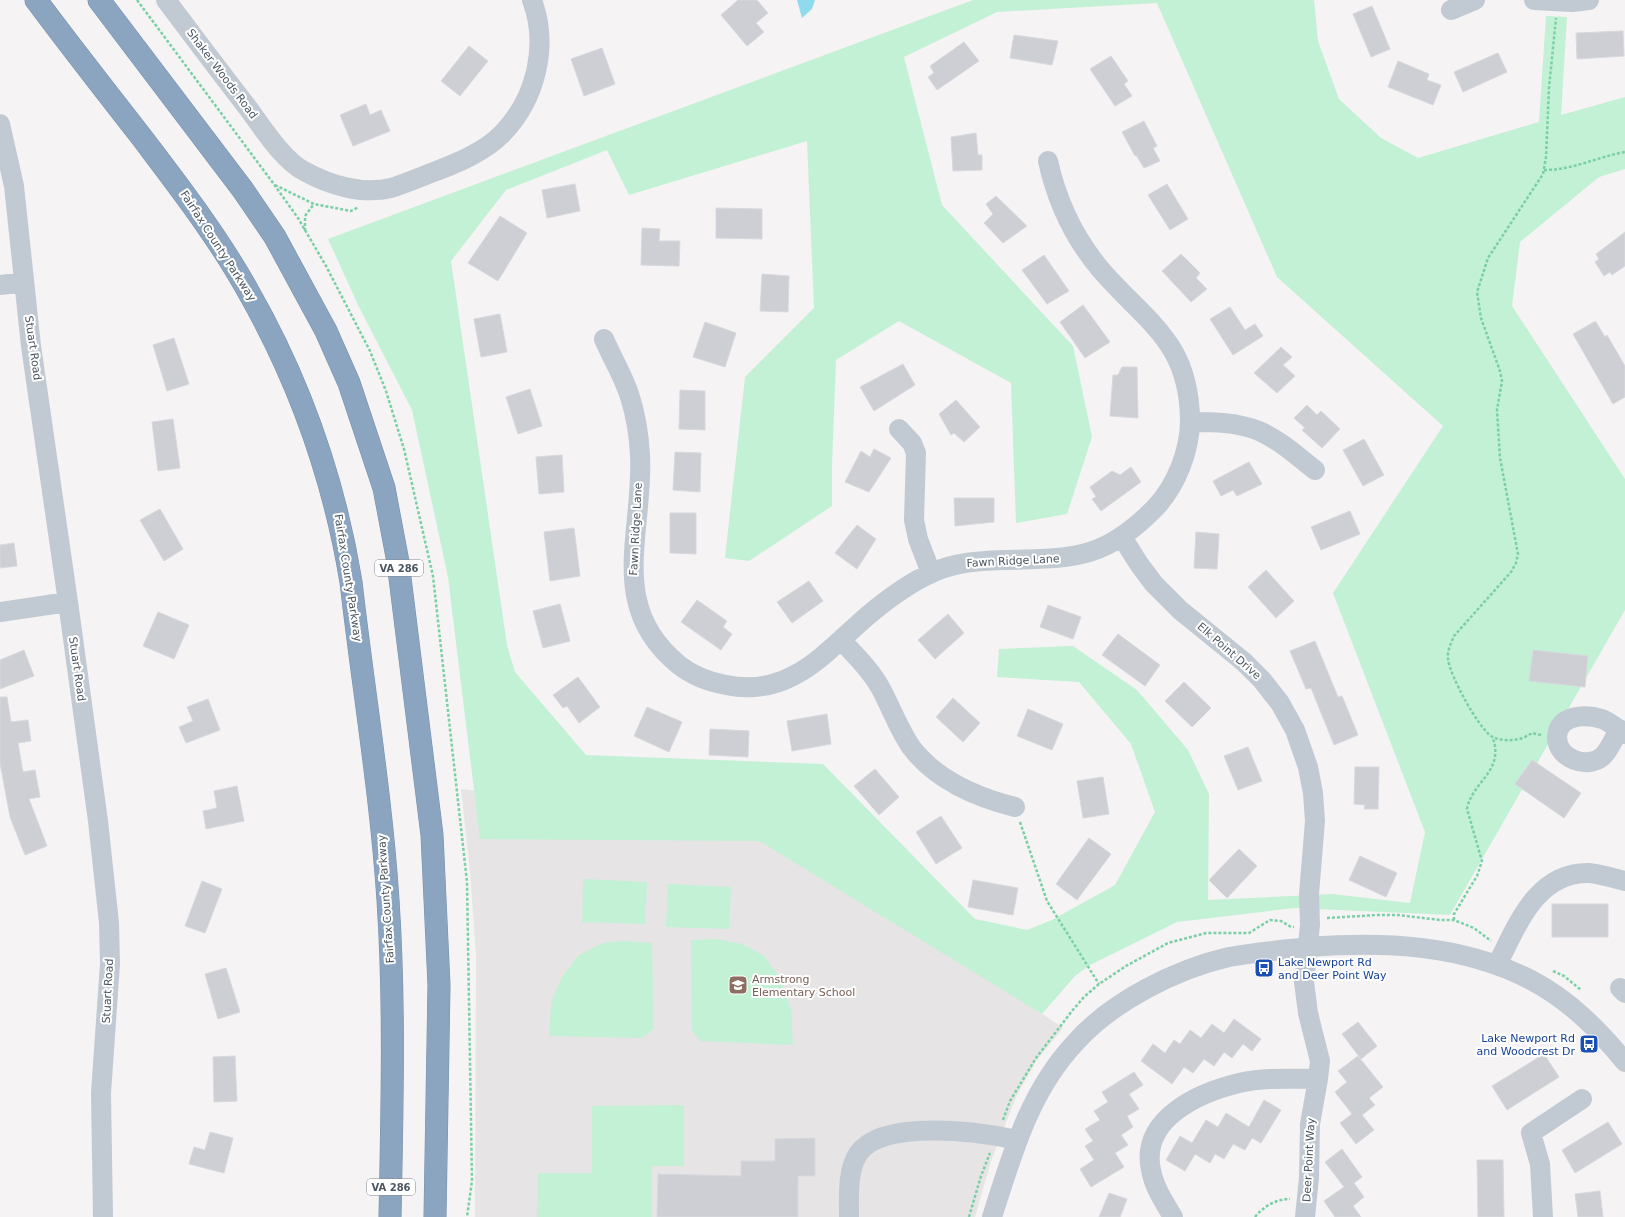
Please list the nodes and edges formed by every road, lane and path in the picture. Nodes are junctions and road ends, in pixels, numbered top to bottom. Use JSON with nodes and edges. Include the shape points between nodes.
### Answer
{"nodes":[{"id":1,"x":36,"y":0,"type":"edge"},
{"id":2,"x":99,"y":0,"type":"edge"},
{"id":3,"x":166,"y":0,"type":"edge"},
{"id":4,"x":532,"y":0,"type":"edge"},
{"id":5,"x":1476,"y":0,"type":"edge"},
{"id":6,"x":1534,"y":0,"type":"edge"},
{"id":7,"x":1589,"y":0,"type":"edge"},
{"id":8,"x":1558,"y":2,"type":"junction"},
{"id":9,"x":1451,"y":10,"type":"dead end"},
{"id":10,"x":0,"y":124,"type":"edge"},
{"id":11,"x":1625,"y":152,"type":"edge"},
{"id":12,"x":1048,"y":161,"type":"dead end"},
{"id":13,"x":1544,"y":170,"type":"junction"},
{"id":14,"x":314,"y":204,"type":"dead end"},
{"id":15,"x":305,"y":231,"type":"dead end"},
{"id":16,"x":24,"y":282,"type":"junction"},
{"id":17,"x":0,"y":285,"type":"edge"},
{"id":18,"x":604,"y":339,"type":"dead end"},
{"id":19,"x":1190,"y":422,"type":"junction"},
{"id":20,"x":899,"y":429,"type":"dead end"},
{"id":21,"x":1315,"y":470,"type":"dead end"},
{"id":22,"x":1122,"y":537,"type":"junction"},
{"id":23,"x":931,"y":573,"type":"junction"},
{"id":24,"x":68,"y":602,"type":"junction"},
{"id":25,"x":0,"y":612,"type":"edge"},
{"id":26,"x":841,"y":640,"type":"junction"},
{"id":27,"x":1622,"y":732,"type":"edge"},
{"id":28,"x":1492,"y":736,"type":"junction"},
{"id":29,"x":1557,"y":738,"type":"junction"},
{"id":30,"x":1015,"y":807,"type":"joint"},
{"id":31,"x":1625,"y":881,"type":"edge"},
{"id":32,"x":1454,"y":920,"type":"junction"},
{"id":33,"x":1310,"y":925,"type":"junction"},
{"id":34,"x":1307,"y":948,"type":"junction"},
{"id":35,"x":1501,"y":957,"type":"junction"},
{"id":36,"x":1099,"y":984,"type":"dead end"},
{"id":37,"x":1625,"y":1062,"type":"edge"},
{"id":38,"x":1318,"y":1079,"type":"junction"},
{"id":39,"x":1582,"y":1099,"type":"dead end"},
{"id":40,"x":997,"y":1136,"type":"junction"},
{"id":41,"x":1017,"y":1140,"type":"junction"},
{"id":42,"x":1306,"y":1207,"type":"edge"},
{"id":43,"x":103,"y":1217,"type":"edge"},
{"id":44,"x":390,"y":1217,"type":"edge"},
{"id":45,"x":435,"y":1217,"type":"edge"},
{"id":46,"x":849,"y":1217,"type":"edge"},
{"id":47,"x":969,"y":1217,"type":"edge"},
{"id":48,"x":992,"y":1217,"type":"edge"},
{"id":49,"x":1173,"y":1217,"type":"edge"},
{"id":50,"x":1255,"y":1217,"type":"edge"},
{"id":51,"x":1543,"y":1217,"type":"edge"}],
"edges":[{"from":1,"to":44,"type":"highway","name":"Fairfax County Parkway","number":"VA 286","via":[[172,178],[248,290],[304,406],[328,477],[350,582],[386,876],[392,1012]]},
{"from":2,"to":45,"type":"highway","number":"VA 286","via":[[234,177],[278,243],[326,331],[349,383],[384,488],[398,562],[432,835],[439,985]]},
{"from":3,"to":4,"type":"street","name":"Shaker Woods Road","via":[[278,148],[302,171],[335,185],[357,190],[390,188],[450,166],[479,152],[501,135],[526,100],[535,78],[540,35]]},
{"from":5,"to":9,"type":"street"},
{"from":6,"to":8,"type":"street"},
{"from":7,"to":8,"type":"street"},
{"from":8,"to":13,"type":"path","via":[[1552,49]]},
{"from":10,"to":16,"type":"street","name":"Stuart Road","via":[[14,186]]},
{"from":11,"to":13,"type":"path","via":[[1560,170]]},
{"from":12,"to":19,"type":"street","name":"Fawn Ridge Lane","via":[[1064,213],[1081,243],[1101,270],[1158,328],[1171,346],[1188,390]]},
{"from":13,"to":28,"type":"path","via":[[1490,253],[1477,292],[1481,318],[1502,381],[1498,410],[1500,458],[1518,554],[1511,572],[1458,631],[1450,644],[1447,657],[1453,679],[1486,732]]},
{"from":14,"to":15,"type":"path","via":[[305,216]]},
{"from":16,"to":17,"type":"street"},
{"from":16,"to":24,"type":"street","name":"Stuart Road"},
{"from":18,"to":26,"type":"street","name":"Fawn Ridge Lane","via":[[630,395],[637,426],[639,472],[633,578],[642,619],[653,638],[666,654],[694,675],[713,683],[734,687],[755,687],[795,676],[813,665]]},
{"from":19,"to":21,"type":"street","via":[[1222,422],[1260,431]]},
{"from":19,"to":22,"type":"street","name":"Fawn Ridge Lane","via":[[1183,459],[1175,480],[1161,501]]},
{"from":20,"to":23,"type":"street","via":[[912,443],[916,453],[914,520]]},
{"from":22,"to":23,"type":"street","name":"Fawn Ridge Lane","via":[[1086,554],[1064,558],[971,561],[950,565]]},
{"from":22,"to":33,"type":"street","name":"Elk Point Drive","via":[[1154,584],[1180,610],[1244,662],[1262,680],[1280,703],[1295,730],[1308,767],[1313,793],[1315,821],[1309,894]]},
{"from":23,"to":26,"type":"street","name":"Fawn Ridge Lane","via":[[891,596]]},
{"from":24,"to":25,"type":"street"},
{"from":24,"to":43,"type":"street","name":"Stuart Road","via":[[98,821],[109,923],[110,964],[101,1093]]},
{"from":26,"to":30,"type":"street","via":[[880,686],[911,747],[927,764],[967,791],[990,801]]},
{"from":27,"to":29,"type":"street","via":[[1602,719],[1585,716],[1572,718],[1562,725]]},
{"from":27,"to":29,"type":"street","via":[[1603,756],[1586,763],[1577,762],[1564,753]]},
{"from":28,"to":29,"type":"path","via":[[1516,740],[1532,733]]},
{"from":28,"to":32,"type":"path","via":[[1495,756],[1493,765],[1473,792],[1467,809],[1482,862],[1477,876],[1454,914]]},
{"from":30,"to":36,"type":"path","via":[[1047,901]]},
{"from":31,"to":35,"type":"street","via":[[1589,874],[1565,876],[1548,885],[1531,902]]},
{"from":32,"to":33,"type":"path","via":[[1377,915],[1327,918]]},
{"from":32,"to":35,"type":"path","via":[[1474,928],[1496,946]]},
{"from":33,"to":34,"type":"street","name":"Elk Point Drive"},
{"from":34,"to":35,"type":"street","via":[[1348,944],[1397,945],[1443,950],[1476,958]]},
{"from":34,"to":38,"type":"street","name":"Deer Point Way","via":[[1304,982],[1308,1013],[1320,1061]]},
{"from":34,"to":41,"type":"street","via":[[1227,958],[1168,978],[1128,1000],[1102,1018],[1069,1049],[1044,1084]]},
{"from":35,"to":37,"type":"street","via":[[1531,980],[1560,997],[1595,1026]]},
{"from":38,"to":42,"type":"street","name":"Deer Point Way","via":[[1310,1124]]},
{"from":38,"to":49,"type":"street","via":[[1282,1078],[1240,1083],[1209,1092],[1184,1104],[1160,1125],[1151,1145],[1150,1170],[1160,1196]]},
{"from":39,"to":51,"type":"street","via":[[1531,1133],[1540,1164]]},
{"from":40,"to":41,"type":"street"},
{"from":40,"to":46,"type":"street","via":[[986,1133],[924,1131],[900,1132],[878,1138],[858,1154],[851,1174]]},
{"from":40,"to":47,"type":"path","via":[[981,1176]]},
{"from":41,"to":48,"type":"street"},
{"from":42,"to":50,"type":"path","via":[[1281,1199],[1270,1203]]}]}
